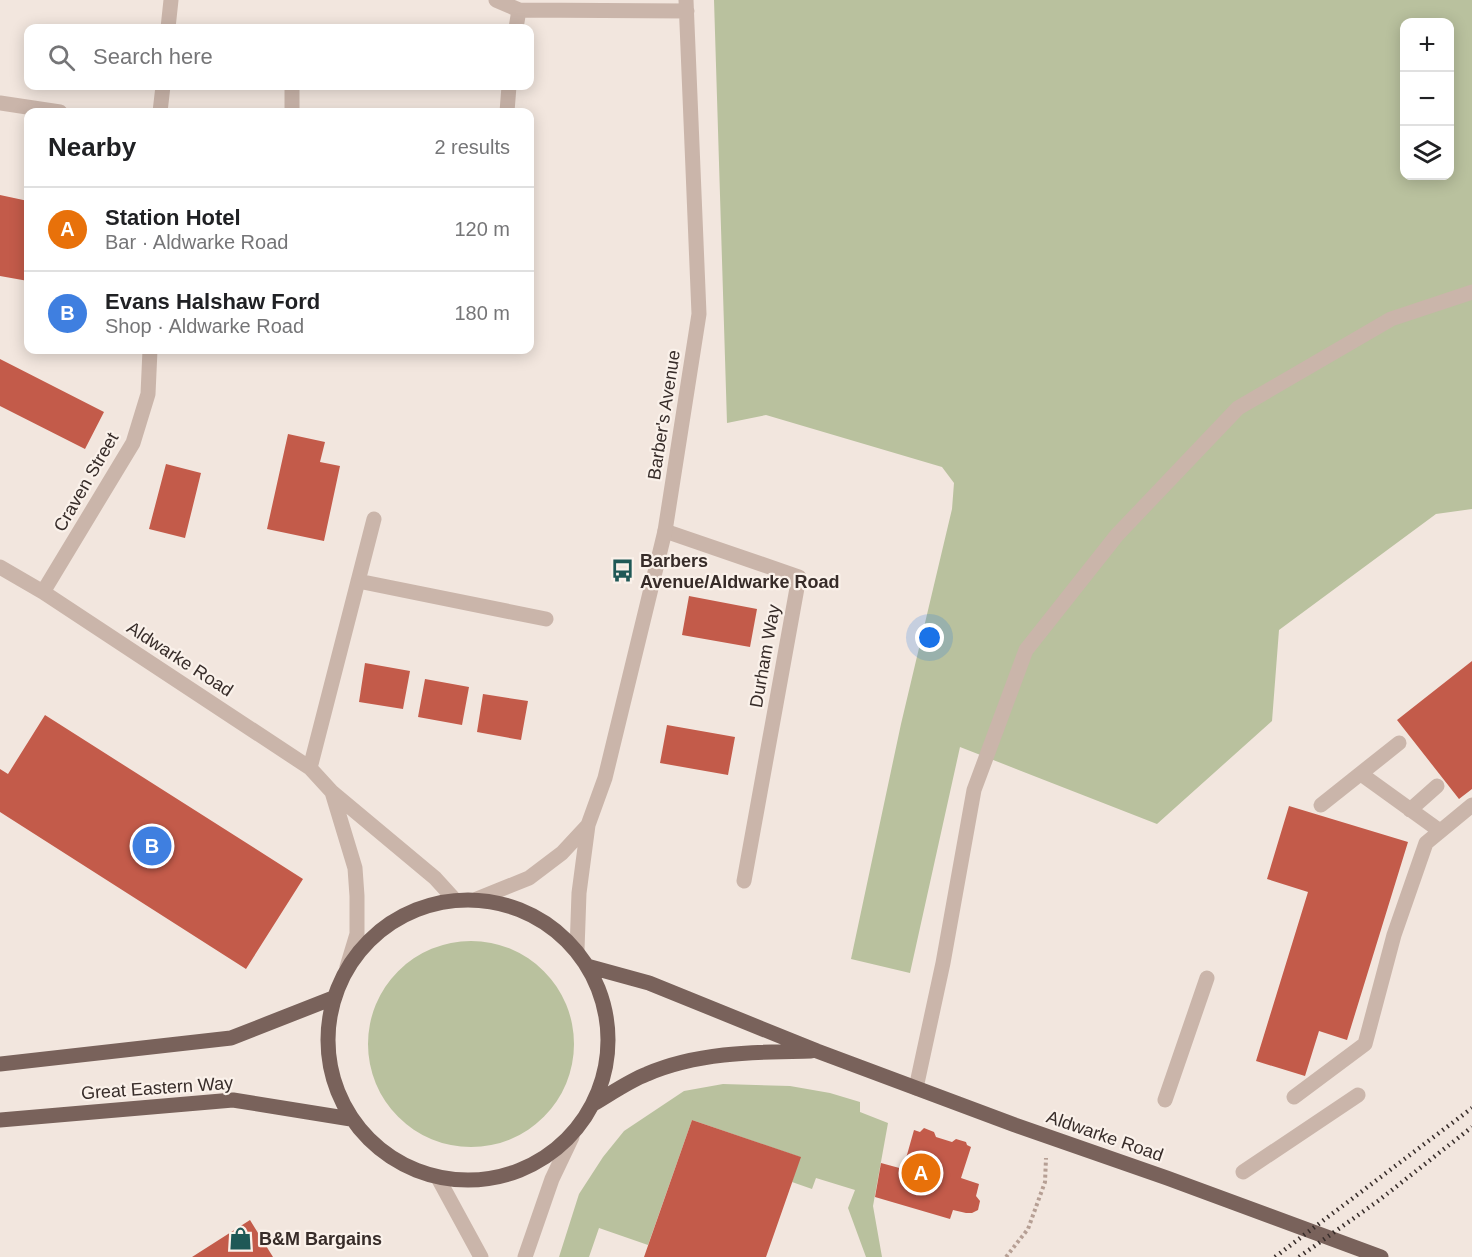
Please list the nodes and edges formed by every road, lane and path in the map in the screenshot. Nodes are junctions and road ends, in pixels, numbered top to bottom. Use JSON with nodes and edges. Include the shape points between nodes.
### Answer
{"nodes":[{"id":1,"x":171,"y":0,"type":"edge"},
{"id":2,"x":496,"y":0,"type":"edge"},
{"id":3,"x":687,"y":6,"type":"edge"},
{"id":4,"x":519,"y":10,"type":"junction"},
{"id":5,"x":168,"y":24,"type":"edge"},
{"id":6,"x":517,"y":24,"type":"edge"},
{"id":7,"x":162,"y":90,"type":"edge"},
{"id":8,"x":292,"y":90,"type":"edge"},
{"id":9,"x":509,"y":90,"type":"edge"},
{"id":10,"x":0,"y":103,"type":"edge"},
{"id":11,"x":33,"y":108,"type":"edge"},
{"id":12,"x":160,"y":108,"type":"edge"},
{"id":13,"x":292,"y":108,"type":"edge"},
{"id":14,"x":507,"y":108,"type":"edge"},
{"id":15,"x":1472,"y":292,"type":"edge"},
{"id":16,"x":150,"y":354,"type":"edge"},
{"id":17,"x":374,"y":519,"type":"dead end"},
{"id":18,"x":665,"y":531,"type":"junction"},
{"id":19,"x":0,"y":567,"type":"edge"},
{"id":20,"x":358,"y":581,"type":"junction"},
{"id":21,"x":43,"y":592,"type":"junction"},
{"id":22,"x":546,"y":619,"type":"dead end"},
{"id":23,"x":1399,"y":743,"type":"dead end"},
{"id":24,"x":310,"y":768,"type":"junction"},
{"id":25,"x":1360,"y":774,"type":"junction"},
{"id":26,"x":1437,"y":786,"type":"dead end"},
{"id":27,"x":332,"y":792,"type":"junction"},
{"id":28,"x":1321,"y":805,"type":"dead end"},
{"id":29,"x":1472,"y":806,"type":"edge"},
{"id":30,"x":1410,"y":810,"type":"junction"},
{"id":31,"x":588,"y":825,"type":"junction"},
{"id":32,"x":1440,"y":831,"type":"junction"},
{"id":33,"x":744,"y":881,"type":"dead end"},
{"id":34,"x":477,"y":899,"type":"junction"},
{"id":35,"x":455,"y":900,"type":"junction"},
{"id":36,"x":577,"y":950,"type":"junction"},
{"id":37,"x":587,"y":966,"type":"junction"},
{"id":38,"x":347,"y":967,"type":"junction"},
{"id":39,"x":1207,"y":978,"type":"dead end"},
{"id":40,"x":333,"y":998,"type":"junction"},
{"id":41,"x":817,"y":1051,"type":"junction"},
{"id":42,"x":0,"y":1064,"type":"edge"},
{"id":43,"x":916,"y":1088,"type":"junction"},
{"id":44,"x":1358,"y":1095,"type":"dead end"},
{"id":45,"x":1294,"y":1097,"type":"dead end"},
{"id":46,"x":1165,"y":1100,"type":"dead end"},
{"id":47,"x":595,"y":1103,"type":"junction"},
{"id":48,"x":351,"y":1119,"type":"junction"},
{"id":49,"x":0,"y":1120,"type":"edge"},
{"id":50,"x":1046,"y":1136,"type":"junction"},
{"id":51,"x":572,"y":1137,"type":"junction"},
{"id":52,"x":1243,"y":1172,"type":"dead end"},
{"id":53,"x":438,"y":1178,"type":"junction"},
{"id":54,"x":481,"y":1257,"type":"edge"},
{"id":55,"x":525,"y":1257,"type":"edge"},
{"id":56,"x":1006,"y":1257,"type":"edge"},
{"id":57,"x":1381,"y":1257,"type":"edge"}],
"edges":[{"from":1,"to":5,"type":"street"},
{"from":2,"to":4,"type":"street"},
{"from":3,"to":4,"type":"street"},
{"from":3,"to":18,"type":"street","name":"Barber's Avenue","via":[[699,314]]},
{"from":4,"to":6,"type":"street"},
{"from":7,"to":12,"type":"street"},
{"from":8,"to":13,"type":"street"},
{"from":9,"to":14,"type":"street"},
{"from":10,"to":11,"type":"street"},
{"from":15,"to":43,"type":"street","via":[[1391,319],[1238,408],[1117,535],[1026,650],[974,790]]},
{"from":16,"to":21,"type":"street","name":"Craven Street","via":[[148,394],[133,443]]},
{"from":17,"to":20,"type":"street"},
{"from":18,"to":31,"type":"street","name":"Barber's Avenue","via":[[605,778]]},
{"from":18,"to":33,"type":"street","name":"Durham Way","via":[[799,578]]},
{"from":19,"to":21,"type":"street","name":"Aldwarke Road"},
{"from":20,"to":22,"type":"street"},
{"from":20,"to":24,"type":"street"},
{"from":21,"to":24,"type":"street","name":"Aldwarke Road"},
{"from":23,"to":25,"type":"street"},
{"from":24,"to":27,"type":"street","name":"Aldwarke Road"},
{"from":25,"to":28,"type":"street"},
{"from":25,"to":30,"type":"street"},
{"from":26,"to":30,"type":"street"},
{"from":27,"to":35,"type":"street","name":"Aldwarke Road","via":[[435,878]]},
{"from":27,"to":38,"type":"street","name":"Aldwarke Road","via":[[356,878],[357,934]]},
{"from":29,"to":32,"type":"street"},
{"from":30,"to":32,"type":"street"},
{"from":31,"to":34,"type":"street","name":"Barber's Avenue","via":[[562,853],[529,878]]},
{"from":31,"to":36,"type":"street","name":"Barber's Avenue","via":[[579,892]]},
{"from":32,"to":45,"type":"street","via":[[1426,843],[1422,853],[1394,935],[1365,1044]]},
{"from":34,"to":35,"type":"main road"},
{"from":34,"to":36,"type":"main road","via":[[514,907],[548,924]]},
{"from":35,"to":38,"type":"main road","via":[[423,906],[393,921],[368,941]]},
{"from":36,"to":37,"type":"main road"},
{"from":37,"to":41,"type":"main road","name":"Aldwarke Road","via":[[649,983]]},
{"from":37,"to":47,"type":"main road","via":[[606,1008],[609,1040],[606,1072]]},
{"from":38,"to":40,"type":"main road"},
{"from":39,"to":46,"type":"street"},
{"from":40,"to":42,"type":"main road","name":"Great Eastern Way","via":[[231,1038]]},
{"from":40,"to":48,"type":"main road","via":[[327,1040],[333,1081]]},
{"from":41,"to":43,"type":"main road","name":"Aldwarke Road"},
{"from":41,"to":47,"type":"main road","name":"Aldwarke Road","via":[[746,1052],[684,1062],[646,1074]]},
{"from":43,"to":50,"type":"main road","name":"Aldwarke Road"},
{"from":44,"to":52,"type":"street"},
{"from":47,"to":51,"type":"main road"},
{"from":48,"to":49,"type":"main road","name":"Great Eastern Way","via":[[233,1100]]},
{"from":48,"to":53,"type":"main road","via":[[375,1146],[404,1166]]},
{"from":50,"to":56,"type":"path","via":[[1045,1182],[1028,1229]]},
{"from":50,"to":57,"type":"main road","name":"Aldwarke Road"},
{"from":51,"to":53,"type":"main road","via":[[543,1159],[510,1175],[475,1181]]},
{"from":51,"to":55,"type":"street","via":[[552,1179]]},
{"from":53,"to":54,"type":"street"}]}
